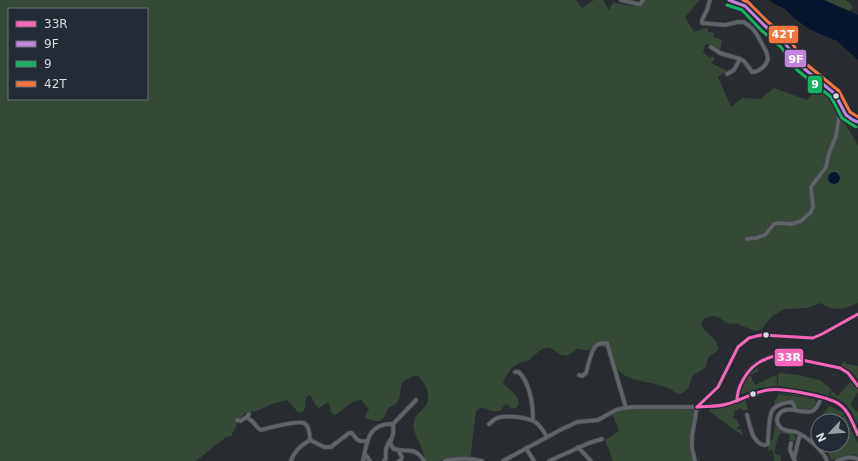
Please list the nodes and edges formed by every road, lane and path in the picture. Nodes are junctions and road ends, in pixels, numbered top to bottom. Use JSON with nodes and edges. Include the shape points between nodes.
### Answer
{"nodes":[{"id":1,"x":621,"y":0,"type":"edge"},
{"id":2,"x":643,"y":0,"type":"edge"},
{"id":3,"x":710,"y":0,"type":"edge"},
{"id":4,"x":728,"y":0,"type":"edge"},
{"id":5,"x":711,"y":47,"type":"dead end"},
{"id":6,"x":740,"y":59,"type":"junction"},
{"id":7,"x":727,"y":74,"type":"dead end"},
{"id":8,"x":844,"y":112,"type":"junction"},
{"id":9,"x":858,"y":122,"type":"edge"},
{"id":10,"x":747,"y":239,"type":"dead end"},
{"id":11,"x":858,"y":314,"type":"edge"},
{"id":12,"x":515,"y":372,"type":"dead end"},
{"id":13,"x":579,"y":375,"type":"dead end"},
{"id":14,"x":858,"y":386,"type":"edge"},
{"id":15,"x":821,"y":397,"type":"junction"},
{"id":16,"x":416,"y":400,"type":"dead end"},
{"id":17,"x":737,"y":401,"type":"junction"},
{"id":18,"x":697,"y":407,"type":"junction"},
{"id":19,"x":626,"y":408,"type":"junction"},
{"id":20,"x":795,"y":410,"type":"junction"},
{"id":21,"x":747,"y":415,"type":"dead end"},
{"id":22,"x":237,"y":420,"type":"dead end"},
{"id":23,"x":533,"y":421,"type":"junction"},
{"id":24,"x":393,"y":424,"type":"junction"},
{"id":25,"x":489,"y":424,"type":"dead end"},
{"id":26,"x":800,"y":434,"type":"junction"},
{"id":27,"x":858,"y":435,"type":"edge"},
{"id":28,"x":547,"y":437,"type":"junction"},
{"id":29,"x":391,"y":439,"type":"junction"},
{"id":30,"x":602,"y":439,"type":"dead end"},
{"id":31,"x":310,"y":440,"type":"junction"},
{"id":32,"x":367,"y":441,"type":"junction"},
{"id":33,"x":791,"y":443,"type":"dead end"},
{"id":34,"x":578,"y":447,"type":"junction"},
{"id":35,"x":526,"y":448,"type":"junction"},
{"id":36,"x":398,"y":450,"type":"junction"},
{"id":37,"x":365,"y":454,"type":"junction"},
{"id":38,"x":848,"y":459,"type":"edge"},
{"id":39,"x":858,"y":459,"type":"edge"},
{"id":40,"x":795,"y":460,"type":"edge"},
{"id":41,"x":291,"y":461,"type":"edge"},
{"id":42,"x":363,"y":461,"type":"edge"},
{"id":43,"x":370,"y":461,"type":"edge"},
{"id":44,"x":384,"y":461,"type":"edge"},
{"id":45,"x":399,"y":461,"type":"edge"},
{"id":46,"x":424,"y":461,"type":"edge"},
{"id":47,"x":445,"y":461,"type":"edge"},
{"id":48,"x":482,"y":461,"type":"edge"},
{"id":49,"x":503,"y":461,"type":"edge"},
{"id":50,"x":534,"y":461,"type":"edge"},
{"id":51,"x":550,"y":461,"type":"edge"},
{"id":52,"x":591,"y":461,"type":"edge"},
{"id":53,"x":695,"y":461,"type":"edge"},
{"id":54,"x":827,"y":461,"type":"edge"},
{"id":55,"x":836,"y":461,"type":"edge"}],
"edges":[{"from":1,"to":2,"type":"street","via":[[638,4]]},
{"from":3,"to":6,"type":"street","via":[[702,23],[725,25],[744,22],[756,33],[768,59],[764,66],[752,72]]},
{"from":4,"to":8,"type":"main road","via":[[745,6],[785,44],[801,66],[834,94]]},
{"from":5,"to":6,"type":"street","via":[[720,53]]},
{"from":6,"to":7,"type":"street","via":[[734,70]]},
{"from":8,"to":9,"type":"main road"},
{"from":8,"to":10,"type":"street","via":[[839,118],[826,167],[812,187],[814,208],[811,212],[801,222],[774,224],[764,235]]},
{"from":11,"to":18,"type":"street","via":[[814,338],[761,335],[749,338],[738,347],[718,387]]},
{"from":12,"to":23,"type":"street","via":[[519,372],[526,381]]},
{"from":13,"to":19,"type":"street","via":[[586,374],[596,345],[607,343]]},
{"from":14,"to":17,"type":"street","via":[[847,372],[840,368],[778,355],[762,359],[747,372],[739,387]]},
{"from":15,"to":17,"type":"street","via":[[770,390]]},
{"from":15,"to":20,"type":"street","via":[[818,407],[812,411]]},
{"from":15,"to":27,"type":"street","via":[[839,403],[848,413]]},
{"from":16,"to":24,"type":"street"},
{"from":17,"to":18,"type":"street","via":[[727,405]]},
{"from":18,"to":19,"type":"street"},
{"from":18,"to":53,"type":"street","via":[[692,436]]},
{"from":19,"to":28,"type":"street","via":[[598,420],[571,425]]},
{"from":20,"to":21,"type":"street","via":[[792,402],[788,402],[772,411],[768,444],[765,445],[759,444],[756,440]]},
{"from":20,"to":26,"type":"street","via":[[780,412],[777,420],[783,429]]},
{"from":22,"to":31,"type":"street","via":[[248,416],[260,430],[297,422],[304,423],[309,431]]},
{"from":23,"to":25,"type":"street","via":[[510,416],[496,418]]},
{"from":23,"to":28,"type":"street","via":[[537,422]]},
{"from":24,"to":29,"type":"street"},
{"from":24,"to":32,"type":"street","via":[[384,424],[373,430]]},
{"from":26,"to":40,"type":"street"},
{"from":26,"to":54,"type":"street","via":[[824,454]]},
{"from":28,"to":35,"type":"street"},
{"from":29,"to":36,"type":"street","via":[[390,443]]},
{"from":29,"to":44,"type":"street","via":[[386,446]]},
{"from":30,"to":34,"type":"street"},
{"from":31,"to":32,"type":"street","via":[[324,447],[331,447],[352,433],[358,441]]},
{"from":31,"to":41,"type":"street","via":[[297,449]]},
{"from":32,"to":37,"type":"street"},
{"from":33,"to":40,"type":"street","via":[[790,450]]},
{"from":34,"to":51,"type":"street"},
{"from":34,"to":52,"type":"street"},
{"from":35,"to":49,"type":"street"},
{"from":35,"to":50,"type":"street"},
{"from":36,"to":45,"type":"street","via":[[402,457]]},
{"from":36,"to":46,"type":"street","via":[[413,451]]},
{"from":37,"to":42,"type":"street"},
{"from":37,"to":43,"type":"street"},
{"from":38,"to":39,"type":"street"},
{"from":38,"to":55,"type":"street"},
{"from":47,"to":48,"type":"street"}]}
